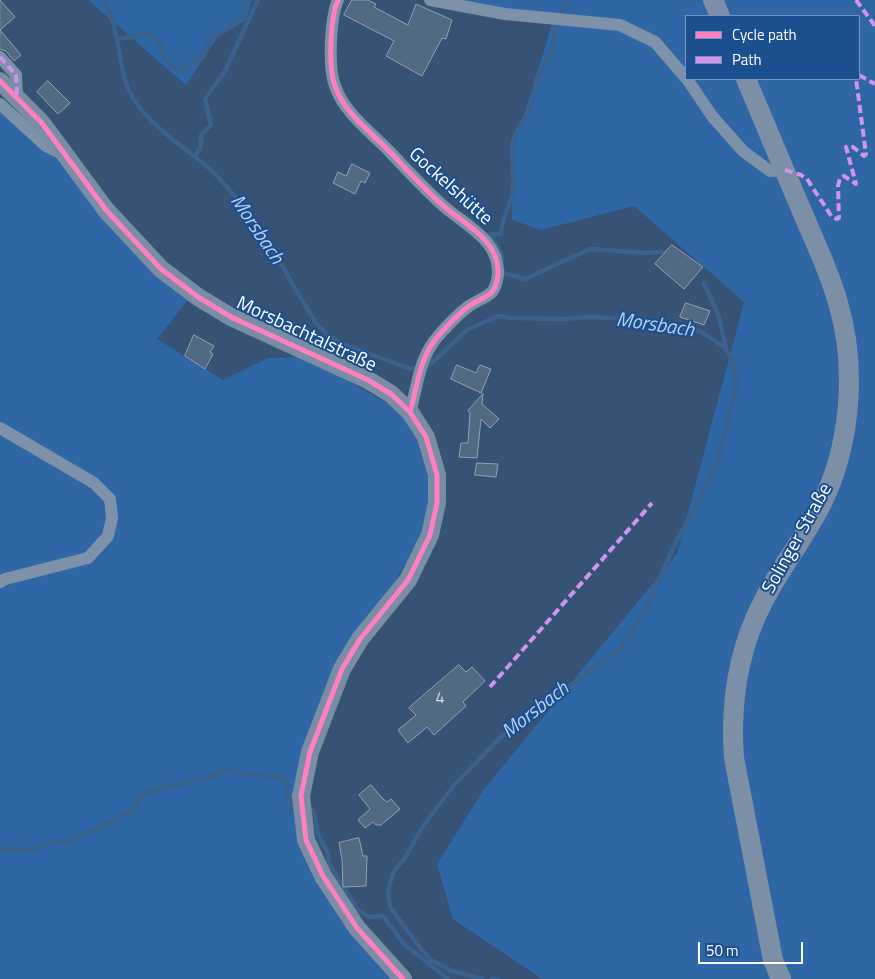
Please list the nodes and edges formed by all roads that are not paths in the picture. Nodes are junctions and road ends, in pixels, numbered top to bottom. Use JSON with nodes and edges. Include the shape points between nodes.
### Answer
{"nodes":[{"id":1,"x":338,"y":0,"type":"edge"},
{"id":2,"x":430,"y":0,"type":"edge"},
{"id":3,"x":713,"y":0,"type":"edge"},
{"id":4,"x":720,"y":15,"type":"edge"},
{"id":5,"x":0,"y":57,"type":"edge"},
{"id":6,"x":685,"y":76,"type":"edge"},
{"id":7,"x":0,"y":80,"type":"edge"},
{"id":8,"x":688,"y":80,"type":"edge"},
{"id":9,"x":746,"y":80,"type":"edge"},
{"id":10,"x":17,"y":97,"type":"junction"},
{"id":11,"x":0,"y":104,"type":"edge"},
{"id":12,"x":65,"y":155,"type":"junction"},
{"id":13,"x":785,"y":170,"type":"junction"},
{"id":14,"x":410,"y":412,"type":"junction"},
{"id":15,"x":0,"y":428,"type":"edge"},
{"id":16,"x":0,"y":582,"type":"edge"},
{"id":17,"x":402,"y":979,"type":"edge"},
{"id":18,"x":781,"y":979,"type":"edge"}],
"edges":[{"from":1,"to":14,"type":"street","name":"Gockelshütte","via":[[331,60],[332,77],[339,96],[354,116],[432,195],[485,239],[496,260],[495,288],[451,322],[429,347]]},
{"from":2,"to":6,"type":"street","via":[[505,14],[620,24],[655,42]]},
{"from":3,"to":4,"type":"main road"},
{"from":5,"to":10,"type":"street","via":[[16,75]]},
{"from":7,"to":10,"type":"main road","name":"Morsbachtalstraße"},
{"from":8,"to":13,"type":"street","via":[[712,116],[743,151],[770,171]]},
{"from":9,"to":13,"type":"main road","name":"Solinger Straße"},
{"from":10,"to":12,"type":"main road","name":"Morsbachtalstraße","via":[[41,122]]},
{"from":11,"to":12,"type":"street","via":[[46,146]]},
{"from":12,"to":14,"type":"main road","name":"Morsbachtalstraße","via":[[118,224],[161,269],[185,288],[244,323],[374,384]]},
{"from":13,"to":18,"type":"main road","name":"Solinger Straße","via":[[839,304],[848,373],[844,429],[832,477],[822,502],[754,620],[735,688],[734,758],[773,960]]},
{"from":14,"to":17,"type":"main road","name":"Morsbachtalstraße","via":[[426,437],[435,462],[438,489],[434,523],[425,549],[408,580],[360,639],[342,669],[310,752],[301,796],[306,840],[323,876],[357,928]]},
{"from":15,"to":16,"type":"street","via":[[94,483],[110,499],[112,518],[108,536],[88,558]]}]}
